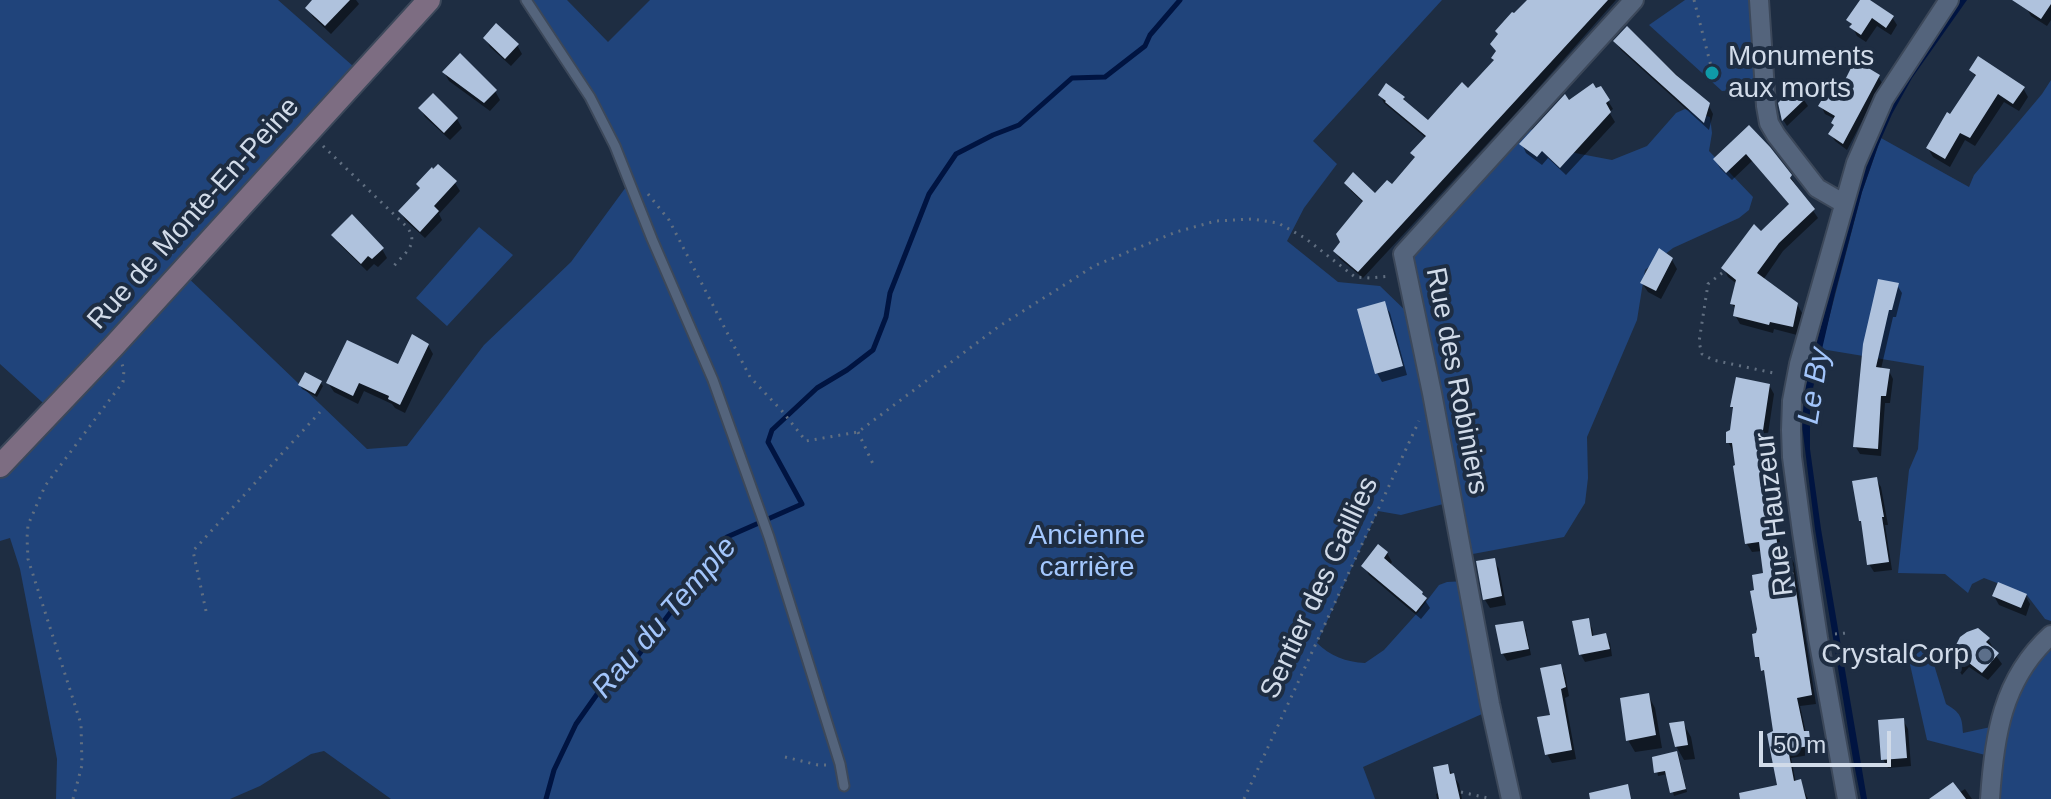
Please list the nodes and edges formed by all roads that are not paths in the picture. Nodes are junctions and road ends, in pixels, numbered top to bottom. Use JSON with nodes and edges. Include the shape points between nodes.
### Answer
{"nodes":[{"id":1,"x":429,"y":0,"type":"edge"},
{"id":2,"x":526,"y":0,"type":"edge"},
{"id":3,"x":1759,"y":0,"type":"edge"},
{"id":4,"x":1949,"y":0,"type":"edge"},
{"id":5,"x":1631,"y":3,"type":"edge"},
{"id":6,"x":1843,"y":203,"type":"junction"},
{"id":7,"x":0,"y":466,"type":"edge"},
{"id":8,"x":2051,"y":635,"type":"edge"},
{"id":9,"x":844,"y":786,"type":"dead end"},
{"id":10,"x":1511,"y":799,"type":"edge"},
{"id":11,"x":1847,"y":799,"type":"edge"},
{"id":12,"x":1990,"y":799,"type":"edge"}],
"edges":[{"from":1,"to":7,"type":"main road","name":"Rue de Monte-En-Peine"},
{"from":2,"to":9,"type":"lane","via":[[590,97],[713,380],[769,537]]},
{"from":3,"to":6,"type":"street","via":[[1769,123],[1817,188]]},
{"from":4,"to":6,"type":"street","name":"Rue Hauzeur","via":[[1884,99]]},
{"from":5,"to":10,"type":"street","name":"Rue des Robiniers","via":[[1403,254]]},
{"from":6,"to":11,"type":"street","name":"Rue Hauzeur","via":[[1798,371],[1791,430],[1818,638]]},
{"from":8,"to":12,"type":"street","via":[[2033,653],[2008,695],[1993,757]]}]}
